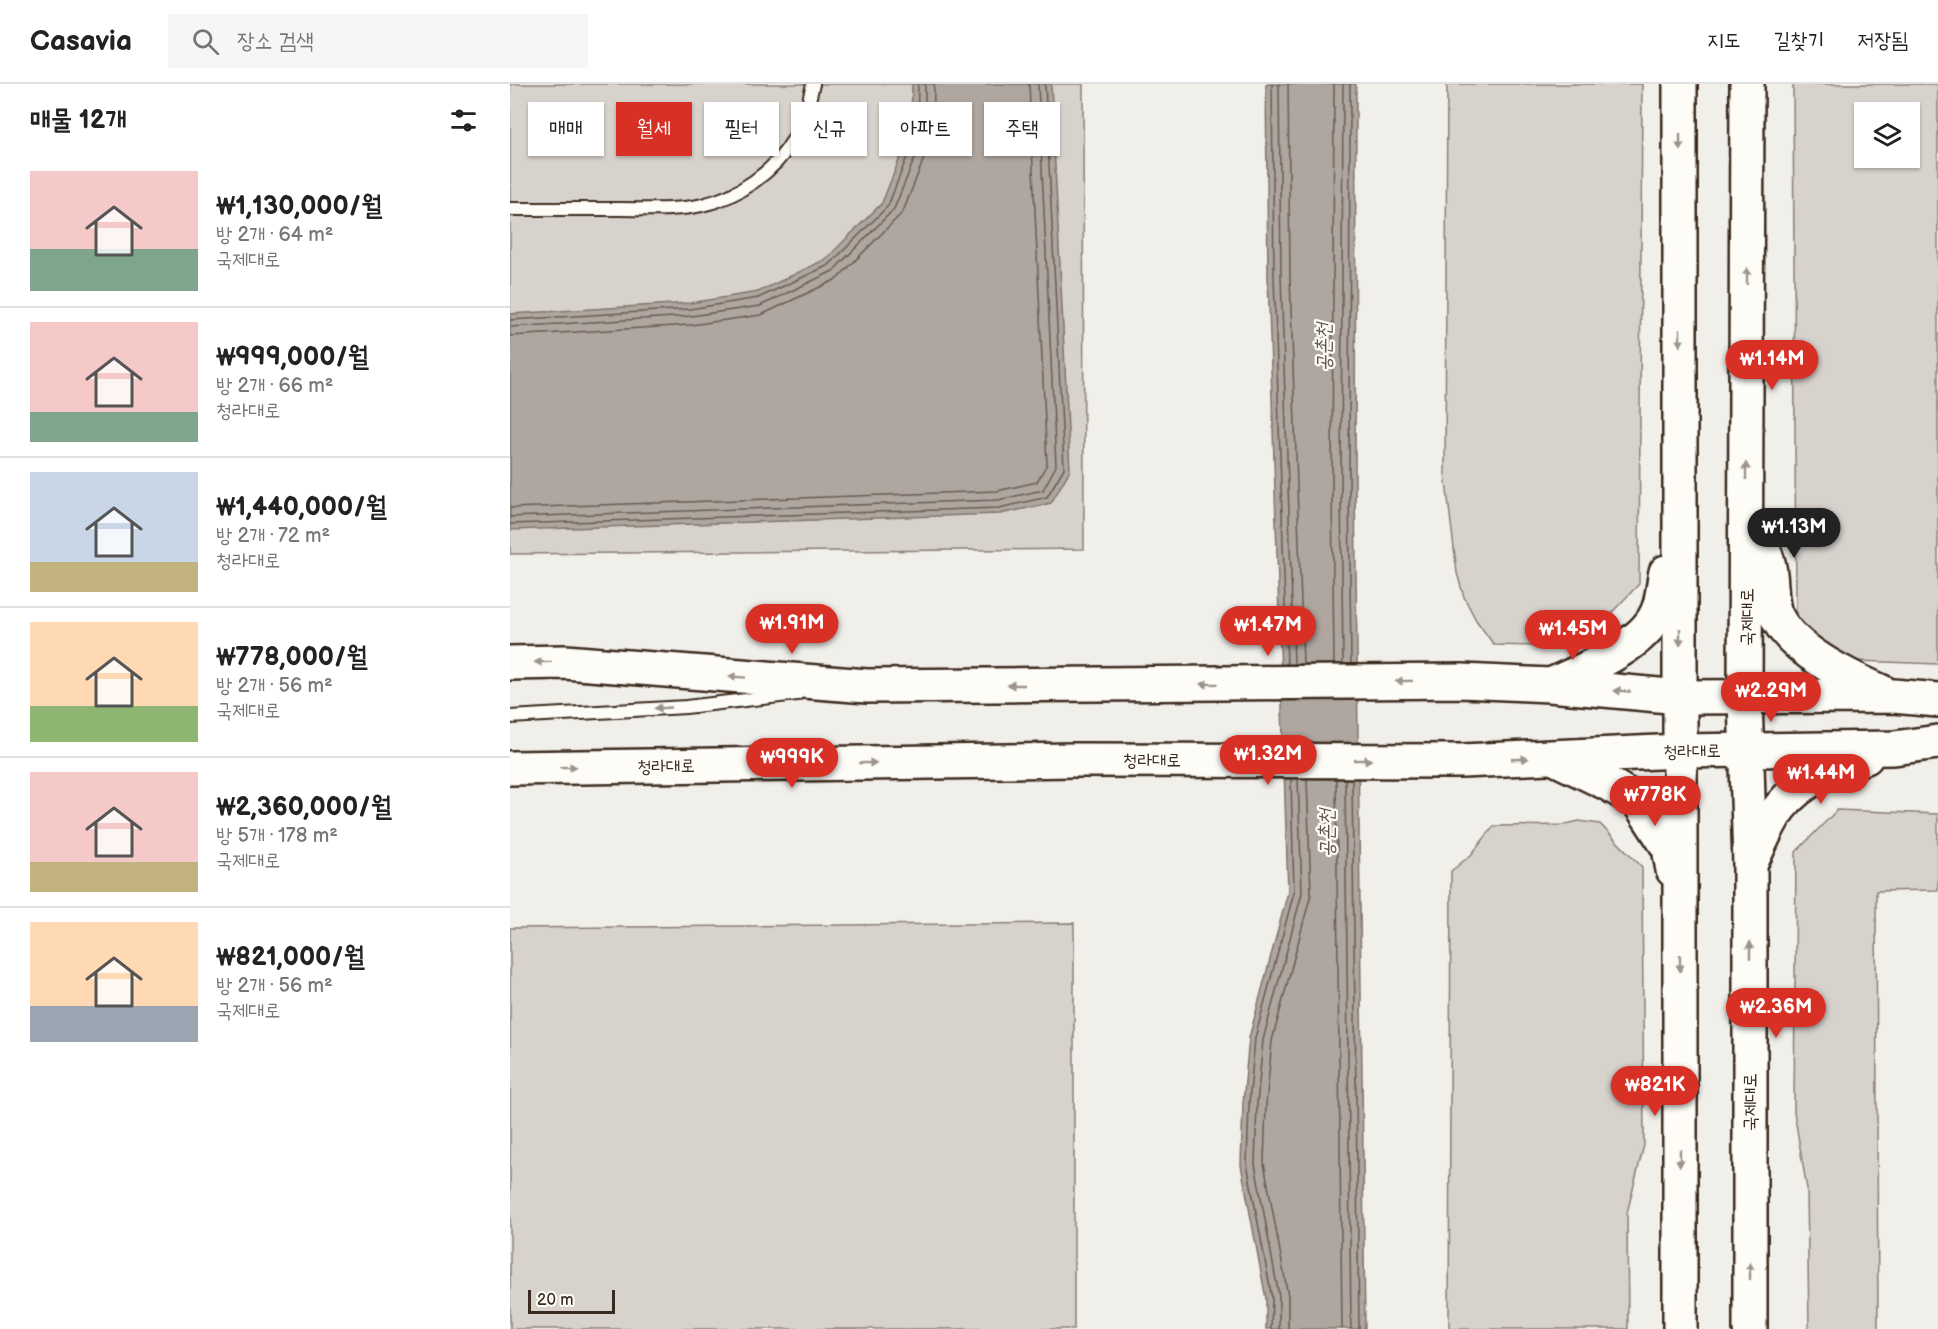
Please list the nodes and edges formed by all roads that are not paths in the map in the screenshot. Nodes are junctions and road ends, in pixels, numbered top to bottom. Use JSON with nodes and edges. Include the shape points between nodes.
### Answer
{"nodes":[{"id":1,"x":813,"y":84,"type":"edge"},
{"id":2,"x":1680,"y":84,"type":"edge"},
{"id":3,"x":1747,"y":84,"type":"edge"},
{"id":4,"x":510,"y":209,"type":"edge"},
{"id":5,"x":1680,"y":502,"type":"junction"},
{"id":6,"x":1746,"y":513,"type":"junction"},
{"id":7,"x":510,"y":663,"type":"edge"},
{"id":8,"x":1550,"y":685,"type":"junction"},
{"id":9,"x":867,"y":686,"type":"junction"},
{"id":10,"x":1893,"y":696,"type":"junction"},
{"id":11,"x":1680,"y":697,"type":"junction"},
{"id":12,"x":1745,"y":697,"type":"junction"},
{"id":13,"x":1938,"y":700,"type":"edge"},
{"id":14,"x":510,"y":717,"type":"edge"},
{"id":15,"x":1938,"y":742,"type":"edge"},
{"id":16,"x":1894,"y":748,"type":"junction"},
{"id":17,"x":1746,"y":750,"type":"junction"},
{"id":18,"x":1680,"y":751,"type":"junction"},
{"id":19,"x":1554,"y":757,"type":"junction"},
{"id":20,"x":510,"y":768,"type":"edge"},
{"id":21,"x":1750,"y":865,"type":"junction"},
{"id":22,"x":1680,"y":904,"type":"junction"},
{"id":23,"x":1680,"y":1329,"type":"edge"},
{"id":24,"x":1750,"y":1329,"type":"edge"}],
"edges":[{"from":1,"to":4,"type":"lane","via":[[793,141],[752,184],[727,196],[702,205],[672,209]]},
{"from":2,"to":5,"type":"main road","one_way":true},
{"from":6,"to":3,"type":"main road","name":"국제대로","one_way":true},
{"from":5,"to":8,"type":"main road","via":[[1657,614],[1641,634],[1608,658]]},
{"from":5,"to":11,"type":"main road","one_way":true},
{"from":6,"to":10,"type":"main road","via":[[1769,564],[1774,612],[1786,631],[1824,664]]},
{"from":6,"to":12,"type":"main road","name":"국제대로"},
{"from":9,"to":7,"type":"main road","one_way":true,"via":[[565,662]]},
{"from":8,"to":9,"type":"main road","one_way":true,"via":[[1462,681]]},
{"from":11,"to":8,"type":"main road","one_way":true},
{"from":9,"to":14,"type":"lane","one_way":true,"via":[[686,707]]},
{"from":10,"to":12,"type":"main road"},
{"from":10,"to":13,"type":"main road"},
{"from":11,"to":12,"type":"main road"},
{"from":11,"to":18,"type":"main road"},
{"from":12,"to":17,"type":"main road","name":"국제대로"},
{"from":15,"to":16,"type":"main road","name":"청라대로"},
{"from":16,"to":17,"type":"main road","name":"청라대로"},
{"from":16,"to":21,"type":"main road","via":[[1834,767],[1810,780],[1781,807]]},
{"from":17,"to":18,"type":"main road","name":"청라대로"},
{"from":17,"to":21,"type":"main road","name":"국제대로"},
{"from":18,"to":19,"type":"main road","name":"청라대로"},
{"from":18,"to":22,"type":"main road"},
{"from":20,"to":19,"type":"main road","name":"청라대로","one_way":true,"via":[[1074,760],[1462,761]]},
{"from":19,"to":22,"type":"main road","via":[[1640,802],[1669,848]]},
{"from":24,"to":21,"type":"main road","name":"국제대로","one_way":true},
{"from":22,"to":23,"type":"main road","one_way":true}]}
